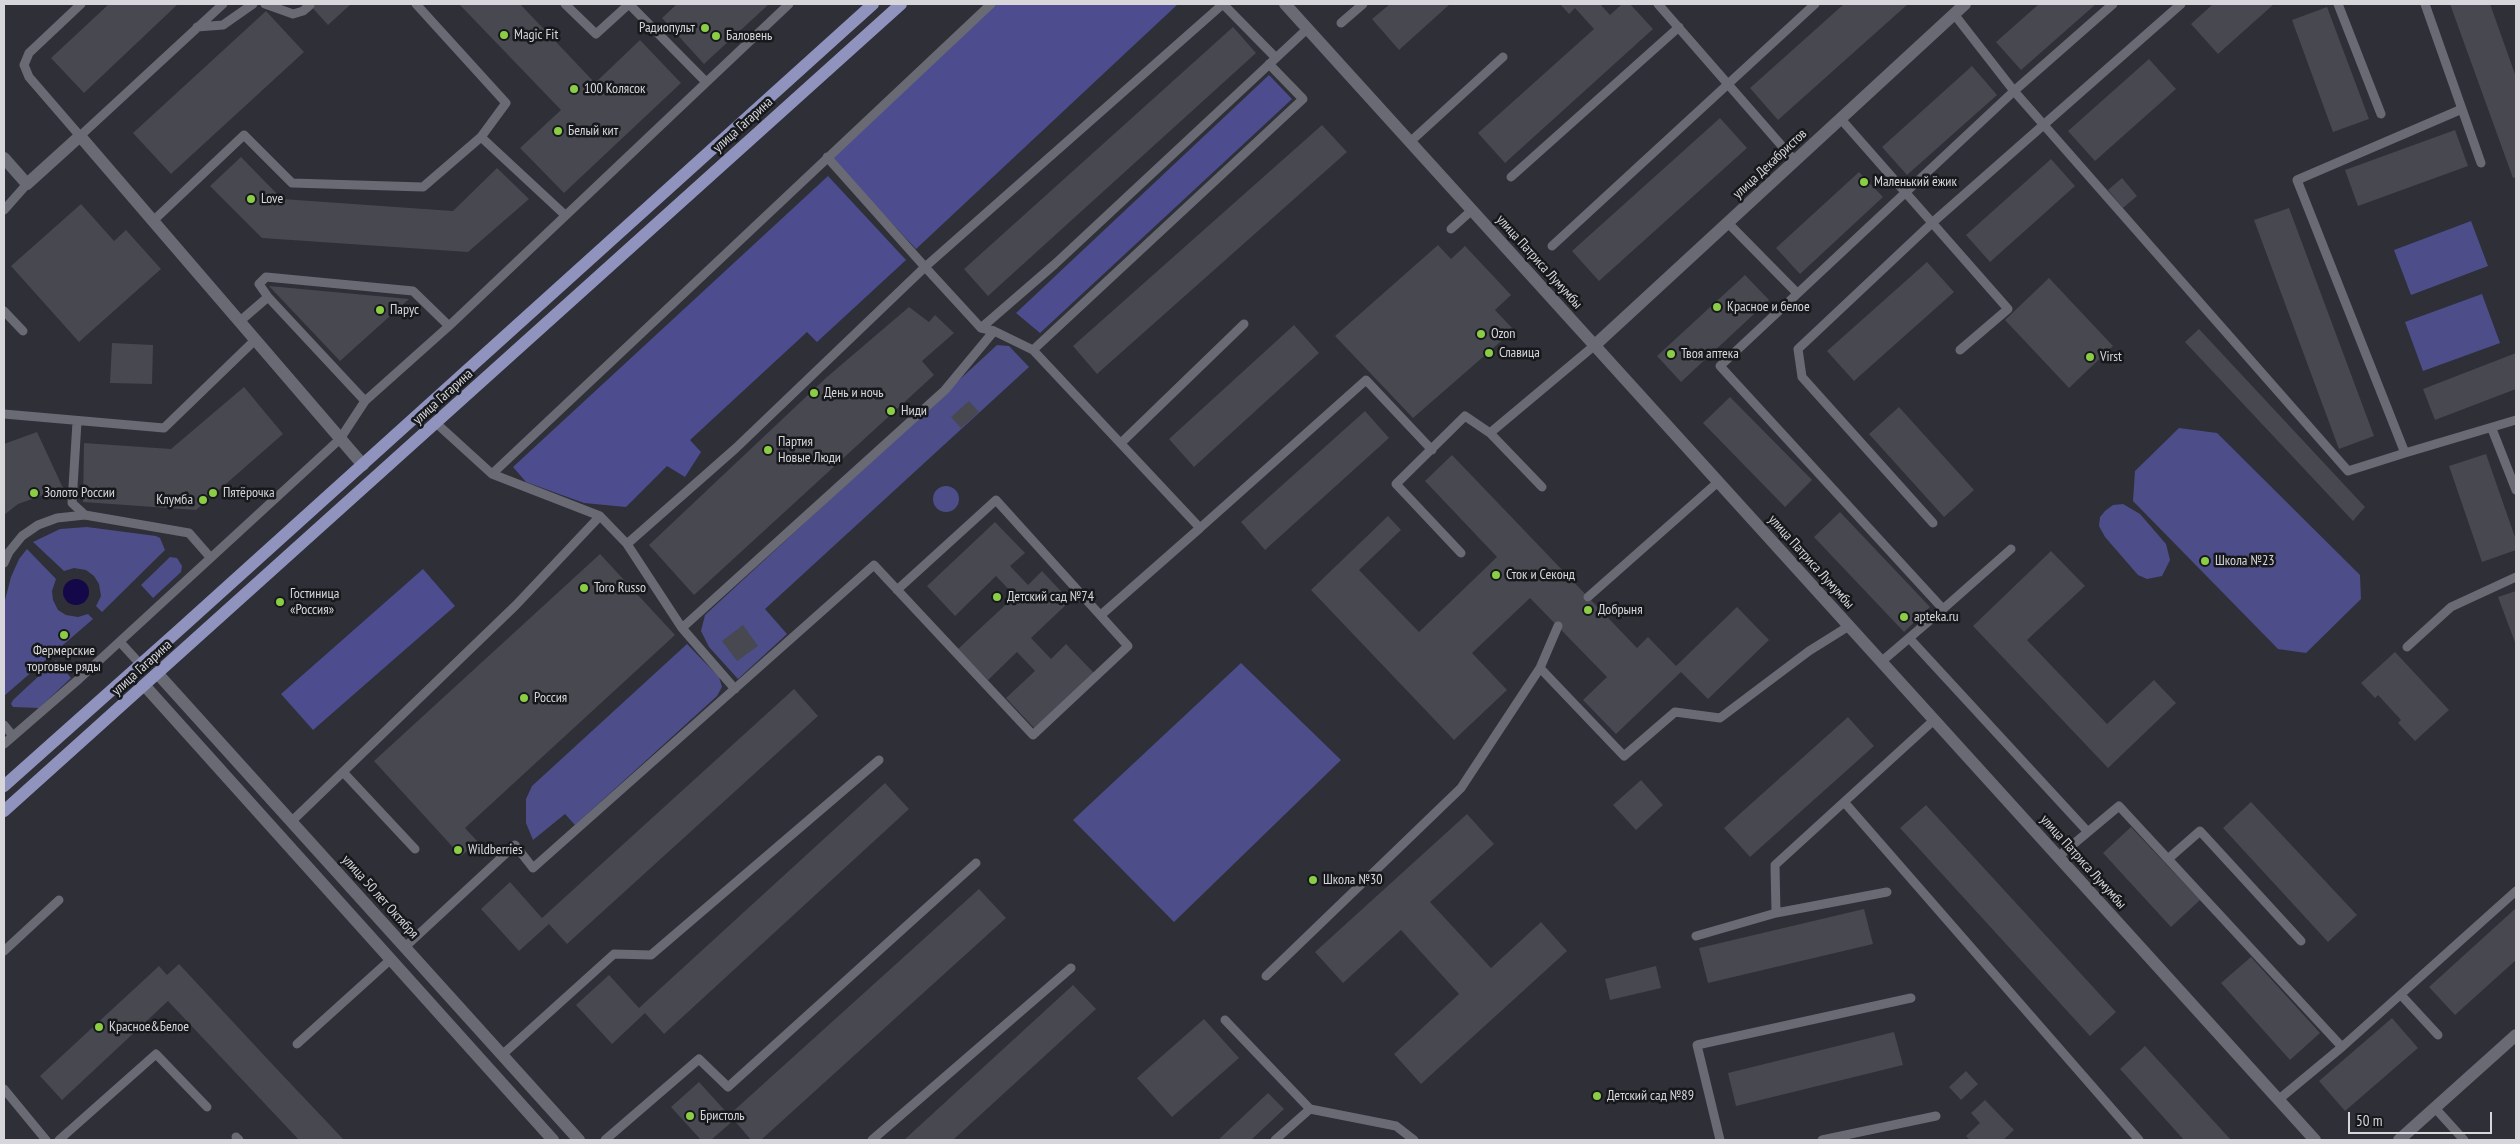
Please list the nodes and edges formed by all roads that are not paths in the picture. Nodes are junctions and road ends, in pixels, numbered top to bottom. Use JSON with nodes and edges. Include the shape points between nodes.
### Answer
{"nodes":[{"id":1,"x":82,"y":4,"type":"edge"},
{"id":2,"x":223,"y":4,"type":"edge"},
{"id":3,"x":253,"y":4,"type":"edge"},
{"id":4,"x":265,"y":4,"type":"edge"},
{"id":5,"x":416,"y":4,"type":"edge"},
{"id":6,"x":565,"y":4,"type":"edge"},
{"id":7,"x":629,"y":4,"type":"edge"},
{"id":8,"x":789,"y":4,"type":"edge"},
{"id":9,"x":873,"y":4,"type":"edge"},
{"id":10,"x":901,"y":4,"type":"edge"},
{"id":11,"x":991,"y":4,"type":"edge"},
{"id":12,"x":1285,"y":4,"type":"edge"},
{"id":13,"x":1363,"y":4,"type":"edge"},
{"id":14,"x":1658,"y":4,"type":"edge"},
{"id":15,"x":1815,"y":4,"type":"edge"},
{"id":16,"x":1965,"y":4,"type":"edge"},
{"id":17,"x":2113,"y":4,"type":"edge"},
{"id":18,"x":2182,"y":4,"type":"edge"},
{"id":19,"x":2338,"y":4,"type":"edge"},
{"id":20,"x":2425,"y":4,"type":"edge"},
{"id":21,"x":310,"y":5,"type":"dead end"},
{"id":22,"x":1954,"y":14,"type":"junction"},
{"id":23,"x":1341,"y":23,"type":"dead end"},
{"id":24,"x":198,"y":27,"type":"junction"},
{"id":25,"x":1679,"y":27,"type":"junction"},
{"id":26,"x":1307,"y":29,"type":"junction"},
{"id":27,"x":1503,"y":56,"type":"dead end"},
{"id":28,"x":1272,"y":61,"type":"junction"},
{"id":29,"x":706,"y":82,"type":"junction"},
{"id":30,"x":1727,"y":84,"type":"junction"},
{"id":31,"x":2014,"y":91,"type":"junction"},
{"id":32,"x":2462,"y":109,"type":"junction"},
{"id":33,"x":2381,"y":114,"type":"dead end"},
{"id":34,"x":1840,"y":118,"type":"junction"},
{"id":35,"x":2045,"y":126,"type":"junction"},
{"id":36,"x":80,"y":136,"type":"junction"},
{"id":37,"x":481,"y":137,"type":"junction"},
{"id":38,"x":1410,"y":142,"type":"junction"},
{"id":39,"x":827,"y":157,"type":"junction"},
{"id":40,"x":4,"y":158,"type":"edge"},
{"id":41,"x":1795,"y":161,"type":"junction"},
{"id":42,"x":2481,"y":163,"type":"dead end"},
{"id":43,"x":1511,"y":177,"type":"dead end"},
{"id":44,"x":28,"y":184,"type":"junction"},
{"id":45,"x":1906,"y":194,"type":"junction"},
{"id":46,"x":4,"y":210,"type":"edge"},
{"id":47,"x":1472,"y":210,"type":"junction"},
{"id":48,"x":565,"y":215,"type":"junction"},
{"id":49,"x":153,"y":220,"type":"junction"},
{"id":50,"x":1728,"y":223,"type":"junction"},
{"id":51,"x":1932,"y":223,"type":"junction"},
{"id":52,"x":1451,"y":230,"type":"dead end"},
{"id":53,"x":1552,"y":246,"type":"dead end"},
{"id":54,"x":925,"y":267,"type":"junction"},
{"id":55,"x":1797,"y":293,"type":"junction"},
{"id":56,"x":268,"y":298,"type":"junction"},
{"id":57,"x":4,"y":311,"type":"edge"},
{"id":58,"x":239,"y":322,"type":"junction"},
{"id":59,"x":1244,"y":324,"type":"dead end"},
{"id":60,"x":449,"y":326,"type":"junction"},
{"id":61,"x":981,"y":328,"type":"junction"},
{"id":62,"x":23,"y":331,"type":"dead end"},
{"id":63,"x":994,"y":331,"type":"junction"},
{"id":64,"x":255,"y":340,"type":"junction"},
{"id":65,"x":1594,"y":346,"type":"junction"},
{"id":66,"x":1033,"y":350,"type":"junction"},
{"id":67,"x":1960,"y":350,"type":"dead end"},
{"id":68,"x":366,"y":401,"type":"junction"},
{"id":69,"x":424,"y":410,"type":"junction"},
{"id":70,"x":4,"y":414,"type":"edge"},
{"id":71,"x":2516,"y":420,"type":"edge"},
{"id":72,"x":77,"y":422,"type":"junction"},
{"id":73,"x":436,"y":423,"type":"junction"},
{"id":74,"x":2492,"y":429,"type":"junction"},
{"id":75,"x":1490,"y":434,"type":"junction"},
{"id":76,"x":340,"y":439,"type":"junction"},
{"id":77,"x":1121,"y":443,"type":"junction"},
{"id":78,"x":1432,"y":450,"type":"junction"},
{"id":79,"x":2405,"y":453,"type":"junction"},
{"id":80,"x":362,"y":465,"type":"junction"},
{"id":81,"x":492,"y":474,"type":"junction"},
{"id":82,"x":374,"y":479,"type":"junction"},
{"id":83,"x":1718,"y":482,"type":"junction"},
{"id":84,"x":1542,"y":487,"type":"dead end"},
{"id":85,"x":2516,"y":490,"type":"edge"},
{"id":86,"x":86,"y":516,"type":"junction"},
{"id":87,"x":600,"y":516,"type":"junction"},
{"id":88,"x":1933,"y":524,"type":"dead end"},
{"id":89,"x":1200,"y":528,"type":"junction"},
{"id":90,"x":627,"y":544,"type":"junction"},
{"id":91,"x":2011,"y":550,"type":"dead end"},
{"id":92,"x":1461,"y":553,"type":"dead end"},
{"id":93,"x":210,"y":557,"type":"junction"},
{"id":94,"x":4,"y":563,"type":"edge"},
{"id":95,"x":2516,"y":577,"type":"edge"},
{"id":96,"x":897,"y":590,"type":"junction"},
{"id":97,"x":1588,"y":597,"type":"dead end"},
{"id":98,"x":1943,"y":609,"type":"junction"},
{"id":99,"x":1101,"y":615,"type":"junction"},
{"id":100,"x":1558,"y":626,"type":"dead end"},
{"id":101,"x":1849,"y":626,"type":"junction"},
{"id":102,"x":682,"y":628,"type":"junction"},
{"id":103,"x":1910,"y":639,"type":"junction"},
{"id":104,"x":120,"y":642,"type":"junction"},
{"id":105,"x":2407,"y":647,"type":"dead end"},
{"id":106,"x":1881,"y":662,"type":"junction"},
{"id":107,"x":141,"y":665,"type":"junction"},
{"id":108,"x":1540,"y":668,"type":"junction"},
{"id":109,"x":158,"y":674,"type":"junction"},
{"id":110,"x":144,"y":686,"type":"junction"},
{"id":111,"x":735,"y":689,"type":"junction"},
{"id":112,"x":1934,"y":720,"type":"junction"},
{"id":113,"x":4,"y":725,"type":"edge"},
{"id":114,"x":13,"y":736,"type":"junction"},
{"id":115,"x":4,"y":744,"type":"edge"},
{"id":116,"x":879,"y":760,"type":"dead end"},
{"id":117,"x":343,"y":772,"type":"junction"},
{"id":118,"x":4,"y":786,"type":"edge"},
{"id":119,"x":1845,"y":803,"type":"junction"},
{"id":120,"x":4,"y":811,"type":"edge"},
{"id":121,"x":292,"y":822,"type":"junction"},
{"id":122,"x":2088,"y":832,"type":"junction"},
{"id":123,"x":277,"y":834,"type":"junction"},
{"id":124,"x":415,"y":849,"type":"dead end"},
{"id":125,"x":2058,"y":857,"type":"junction"},
{"id":126,"x":2168,"y":859,"type":"junction"},
{"id":127,"x":976,"y":862,"type":"dead end"},
{"id":128,"x":2516,"y":891,"type":"edge"},
{"id":129,"x":1887,"y":892,"type":"dead end"},
{"id":130,"x":59,"y":900,"type":"dead end"},
{"id":131,"x":1776,"y":913,"type":"junction"},
{"id":132,"x":1696,"y":936,"type":"dead end"},
{"id":133,"x":2301,"y":941,"type":"dead end"},
{"id":134,"x":405,"y":947,"type":"junction"},
{"id":135,"x":4,"y":951,"type":"edge"},
{"id":136,"x":390,"y":960,"type":"junction"},
{"id":137,"x":1071,"y":968,"type":"dead end"},
{"id":138,"x":1266,"y":976,"type":"dead end"},
{"id":139,"x":2401,"y":995,"type":"junction"},
{"id":140,"x":1910,"y":998,"type":"dead end"},
{"id":141,"x":1225,"y":1020,"type":"dead end"},
{"id":142,"x":2438,"y":1035,"type":"dead end"},
{"id":143,"x":2516,"y":1035,"type":"edge"},
{"id":144,"x":297,"y":1044,"type":"dead end"},
{"id":145,"x":2342,"y":1047,"type":"junction"},
{"id":146,"x":502,"y":1055,"type":"junction"},
{"id":147,"x":488,"y":1068,"type":"junction"},
{"id":148,"x":4,"y":1089,"type":"edge"},
{"id":149,"x":2278,"y":1100,"type":"junction"},
{"id":150,"x":207,"y":1106,"type":"dead end"},
{"id":151,"x":2435,"y":1108,"type":"junction"},
{"id":152,"x":1310,"y":1109,"type":"junction"},
{"id":153,"x":1936,"y":1116,"type":"dead end"},
{"id":154,"x":46,"y":1140,"type":"edge"},
{"id":155,"x":60,"y":1140,"type":"edge"},
{"id":156,"x":553,"y":1140,"type":"edge"},
{"id":157,"x":579,"y":1140,"type":"edge"},
{"id":158,"x":605,"y":1140,"type":"edge"},
{"id":159,"x":872,"y":1140,"type":"edge"},
{"id":160,"x":1275,"y":1140,"type":"edge"},
{"id":161,"x":1414,"y":1140,"type":"edge"},
{"id":162,"x":1720,"y":1140,"type":"edge"},
{"id":163,"x":1822,"y":1140,"type":"edge"},
{"id":164,"x":2139,"y":1140,"type":"edge"},
{"id":165,"x":2315,"y":1140,"type":"edge"},
{"id":166,"x":2399,"y":1140,"type":"edge"},
{"id":167,"x":2464,"y":1140,"type":"edge"}],
"edges":[{"from":1,"to":36,"type":"lane","via":[[29,53],[24,65],[30,77]]},
{"from":2,"to":24,"type":"lane"},
{"from":3,"to":24,"type":"lane","via":[[223,25]]},
{"from":4,"to":21,"type":"lane","via":[[294,14],[303,12]]},
{"from":5,"to":37,"type":"lane","via":[[506,103]]},
{"from":6,"to":7,"type":"lane","via":[[596,34]]},
{"from":7,"to":29,"type":"lane"},
{"from":8,"to":29,"type":"lane"},
{"from":9,"to":69,"type":"main road","name":"улица Гагарина"},
{"from":10,"to":73,"type":"main road","name":"улица Гагарина"},
{"from":11,"to":39,"type":"lane"},
{"from":12,"to":26,"type":"street","name":"улица Патриса Лумумбы"},
{"from":13,"to":23,"type":"lane"},
{"from":14,"to":25,"type":"lane"},
{"from":15,"to":30,"type":"lane"},
{"from":16,"to":22,"type":"street","name":"улица Декабристов"},
{"from":17,"to":31,"type":"lane"},
{"from":18,"to":35,"type":"lane"},
{"from":19,"to":33,"type":"lane"},
{"from":20,"to":32,"type":"lane"},
{"from":22,"to":31,"type":"lane"},
{"from":22,"to":34,"type":"street","name":"улица Декабристов"},
{"from":24,"to":36,"type":"lane"},
{"from":25,"to":30,"type":"lane"},
{"from":25,"to":43,"type":"lane"},
{"from":26,"to":28,"type":"lane"},
{"from":26,"to":38,"type":"street","name":"улица Патриса Лумумбы"},
{"from":27,"to":38,"type":"lane"},
{"from":28,"to":54,"type":"lane","via":[[1223,4]]},
{"from":28,"to":61,"type":"lane","via":[[1055,264]]},
{"from":28,"to":66,"type":"lane","via":[[1303,99]]},
{"from":29,"to":48,"type":"lane"},
{"from":30,"to":41,"type":"lane"},
{"from":30,"to":53,"type":"lane"},
{"from":31,"to":35,"type":"lane"},
{"from":31,"to":45,"type":"lane"},
{"from":32,"to":42,"type":"lane"},
{"from":32,"to":79,"type":"lane","via":[[2297,180]]},
{"from":34,"to":41,"type":"street","name":"улица Декабристов"},
{"from":34,"to":45,"type":"lane"},
{"from":35,"to":51,"type":"lane"},
{"from":35,"to":79,"type":"lane","via":[[2348,470]]},
{"from":36,"to":44,"type":"street"},
{"from":36,"to":49,"type":"street"},
{"from":37,"to":48,"type":"lane"},
{"from":37,"to":49,"type":"lane","via":[[423,187],[292,183],[244,134]]},
{"from":38,"to":47,"type":"street","name":"улица Патриса Лумумбы"},
{"from":39,"to":54,"type":"lane"},
{"from":39,"to":81,"type":"lane"},
{"from":40,"to":44,"type":"street"},
{"from":41,"to":50,"type":"street","name":"улица Декабристов"},
{"from":44,"to":46,"type":"lane"},
{"from":45,"to":51,"type":"lane"},
{"from":45,"to":55,"type":"lane"},
{"from":47,"to":52,"type":"lane"},
{"from":47,"to":65,"type":"street","name":"улица Патриса Лумумбы"},
{"from":48,"to":60,"type":"lane"},
{"from":49,"to":58,"type":"street"},
{"from":50,"to":55,"type":"lane"},
{"from":50,"to":65,"type":"street","name":"улица Декабристов"},
{"from":51,"to":67,"type":"lane","via":[[2008,310]]},
{"from":51,"to":88,"type":"lane","via":[[1798,349],[1802,377]]},
{"from":54,"to":61,"type":"lane"},
{"from":54,"to":90,"type":"lane","via":[[736,448]]},
{"from":55,"to":98,"type":"lane","via":[[1720,366]]},
{"from":56,"to":58,"type":"lane"},
{"from":56,"to":60,"type":"lane","via":[[259,284],[266,277],[413,292]]},
{"from":56,"to":68,"type":"lane"},
{"from":57,"to":62,"type":"lane"},
{"from":58,"to":64,"type":"street"},
{"from":59,"to":77,"type":"lane"},
{"from":60,"to":68,"type":"lane"},
{"from":61,"to":63,"type":"lane"},
{"from":63,"to":66,"type":"lane"},
{"from":63,"to":102,"type":"lane","via":[[945,390]]},
{"from":64,"to":72,"type":"lane","via":[[164,428]]},
{"from":64,"to":76,"type":"street"},
{"from":65,"to":75,"type":"lane"},
{"from":65,"to":83,"type":"street","name":"улица Патриса Лумумбы"},
{"from":66,"to":77,"type":"lane"},
{"from":68,"to":76,"type":"lane"},
{"from":69,"to":73,"type":"main road"},
{"from":69,"to":80,"type":"main road","name":"улица Гагарина"},
{"from":70,"to":72,"type":"lane"},
{"from":71,"to":74,"type":"lane"},
{"from":72,"to":86,"type":"lane","via":[[72,503]]},
{"from":73,"to":81,"type":"lane"},
{"from":73,"to":82,"type":"main road","name":"улица Гагарина"},
{"from":74,"to":79,"type":"lane"},
{"from":74,"to":85,"type":"lane"},
{"from":75,"to":78,"type":"lane","via":[[1465,416]]},
{"from":75,"to":84,"type":"lane"},
{"from":76,"to":80,"type":"street"},
{"from":76,"to":93,"type":"lane"},
{"from":77,"to":89,"type":"lane"},
{"from":78,"to":89,"type":"lane","via":[[1366,380]]},
{"from":78,"to":92,"type":"lane","via":[[1396,484]]},
{"from":80,"to":82,"type":"main road"},
{"from":80,"to":107,"type":"main road","name":"улица Гагарина"},
{"from":81,"to":87,"type":"lane"},
{"from":82,"to":109,"type":"main road","name":"улица Гагарина"},
{"from":83,"to":97,"type":"lane"},
{"from":83,"to":101,"type":"street","name":"улица Патриса Лумумбы"},
{"from":86,"to":93,"type":"lane","via":[[189,533]]},
{"from":86,"to":94,"type":"lane","via":[[57,518],[38,525],[22,536]]},
{"from":87,"to":90,"type":"lane"},
{"from":87,"to":117,"type":"lane","via":[[516,605]]},
{"from":89,"to":99,"type":"lane"},
{"from":90,"to":102,"type":"lane"},
{"from":91,"to":98,"type":"lane"},
{"from":93,"to":104,"type":"lane"},
{"from":95,"to":105,"type":"lane","via":[[2451,607]]},
{"from":96,"to":99,"type":"lane","via":[[996,500]]},
{"from":96,"to":99,"type":"lane","via":[[1033,735],[1128,646]]},
{"from":96,"to":111,"type":"lane","via":[[874,565]]},
{"from":98,"to":103,"type":"lane"},
{"from":100,"to":108,"type":"lane"},
{"from":101,"to":106,"type":"street","name":"улица Патриса Лумумбы"},
{"from":101,"to":108,"type":"lane","via":[[1720,718],[1675,712],[1624,756]]},
{"from":102,"to":111,"type":"lane"},
{"from":103,"to":106,"type":"lane"},
{"from":103,"to":122,"type":"lane"},
{"from":104,"to":107,"type":"lane"},
{"from":104,"to":114,"type":"lane"},
{"from":106,"to":112,"type":"street","name":"улица Патриса Лумумбы"},
{"from":107,"to":109,"type":"main road"},
{"from":107,"to":110,"type":"main road"},
{"from":107,"to":118,"type":"main road","name":"улица Гагарина"},
{"from":108,"to":138,"type":"lane","via":[[1461,788]]},
{"from":109,"to":110,"type":"main road","name":"улица Гагарина"},
{"from":109,"to":121,"type":"street","name":"улица 50 лет Октября"},
{"from":110,"to":120,"type":"main road","name":"улица Гагарина"},
{"from":110,"to":123,"type":"street"},
{"from":111,"to":134,"type":"lane","via":[[533,868],[515,845]]},
{"from":112,"to":119,"type":"lane","via":[[1900,748]]},
{"from":112,"to":125,"type":"street","name":"улица Патриса Лумумбы"},
{"from":113,"to":114,"type":"lane"},
{"from":114,"to":115,"type":"lane"},
{"from":116,"to":146,"type":"lane","via":[[651,955],[614,954]]},
{"from":117,"to":121,"type":"lane"},
{"from":117,"to":124,"type":"lane"},
{"from":119,"to":131,"type":"lane","via":[[1775,865]]},
{"from":119,"to":164,"type":"lane"},
{"from":121,"to":123,"type":"street"},
{"from":121,"to":134,"type":"street","name":"улица 50 лет Октября"},
{"from":122,"to":125,"type":"lane"},
{"from":122,"to":126,"type":"lane","via":[[2119,806]]},
{"from":123,"to":136,"type":"street"},
{"from":125,"to":149,"type":"street","name":"улица Патриса Лумумбы"},
{"from":126,"to":133,"type":"lane","via":[[2200,831]]},
{"from":126,"to":145,"type":"lane"},
{"from":127,"to":158,"type":"lane","via":[[728,1087],[699,1059]]},
{"from":128,"to":139,"type":"lane"},
{"from":129,"to":131,"type":"lane"},
{"from":130,"to":135,"type":"lane"},
{"from":131,"to":132,"type":"lane"},
{"from":134,"to":136,"type":"street"},
{"from":134,"to":146,"type":"street","name":"улица 50 лет Октября"},
{"from":136,"to":144,"type":"lane"},
{"from":136,"to":147,"type":"street"},
{"from":137,"to":159,"type":"lane"},
{"from":139,"to":142,"type":"lane"},
{"from":139,"to":145,"type":"lane"},
{"from":140,"to":162,"type":"lane","via":[[1697,1045]]},
{"from":141,"to":152,"type":"lane"},
{"from":143,"to":151,"type":"street"},
{"from":145,"to":149,"type":"lane"},
{"from":146,"to":147,"type":"street"},
{"from":146,"to":157,"type":"street","name":"улица 50 лет Октября"},
{"from":147,"to":156,"type":"street"},
{"from":148,"to":154,"type":"lane"},
{"from":149,"to":165,"type":"street","name":"улица Патриса Лумумбы"},
{"from":150,"to":155,"type":"lane","via":[[156,1054]]},
{"from":151,"to":166,"type":"street"},
{"from":151,"to":167,"type":"lane"},
{"from":152,"to":160,"type":"lane"},
{"from":152,"to":161,"type":"lane","via":[[1396,1126]]},
{"from":153,"to":163,"type":"lane"}]}
